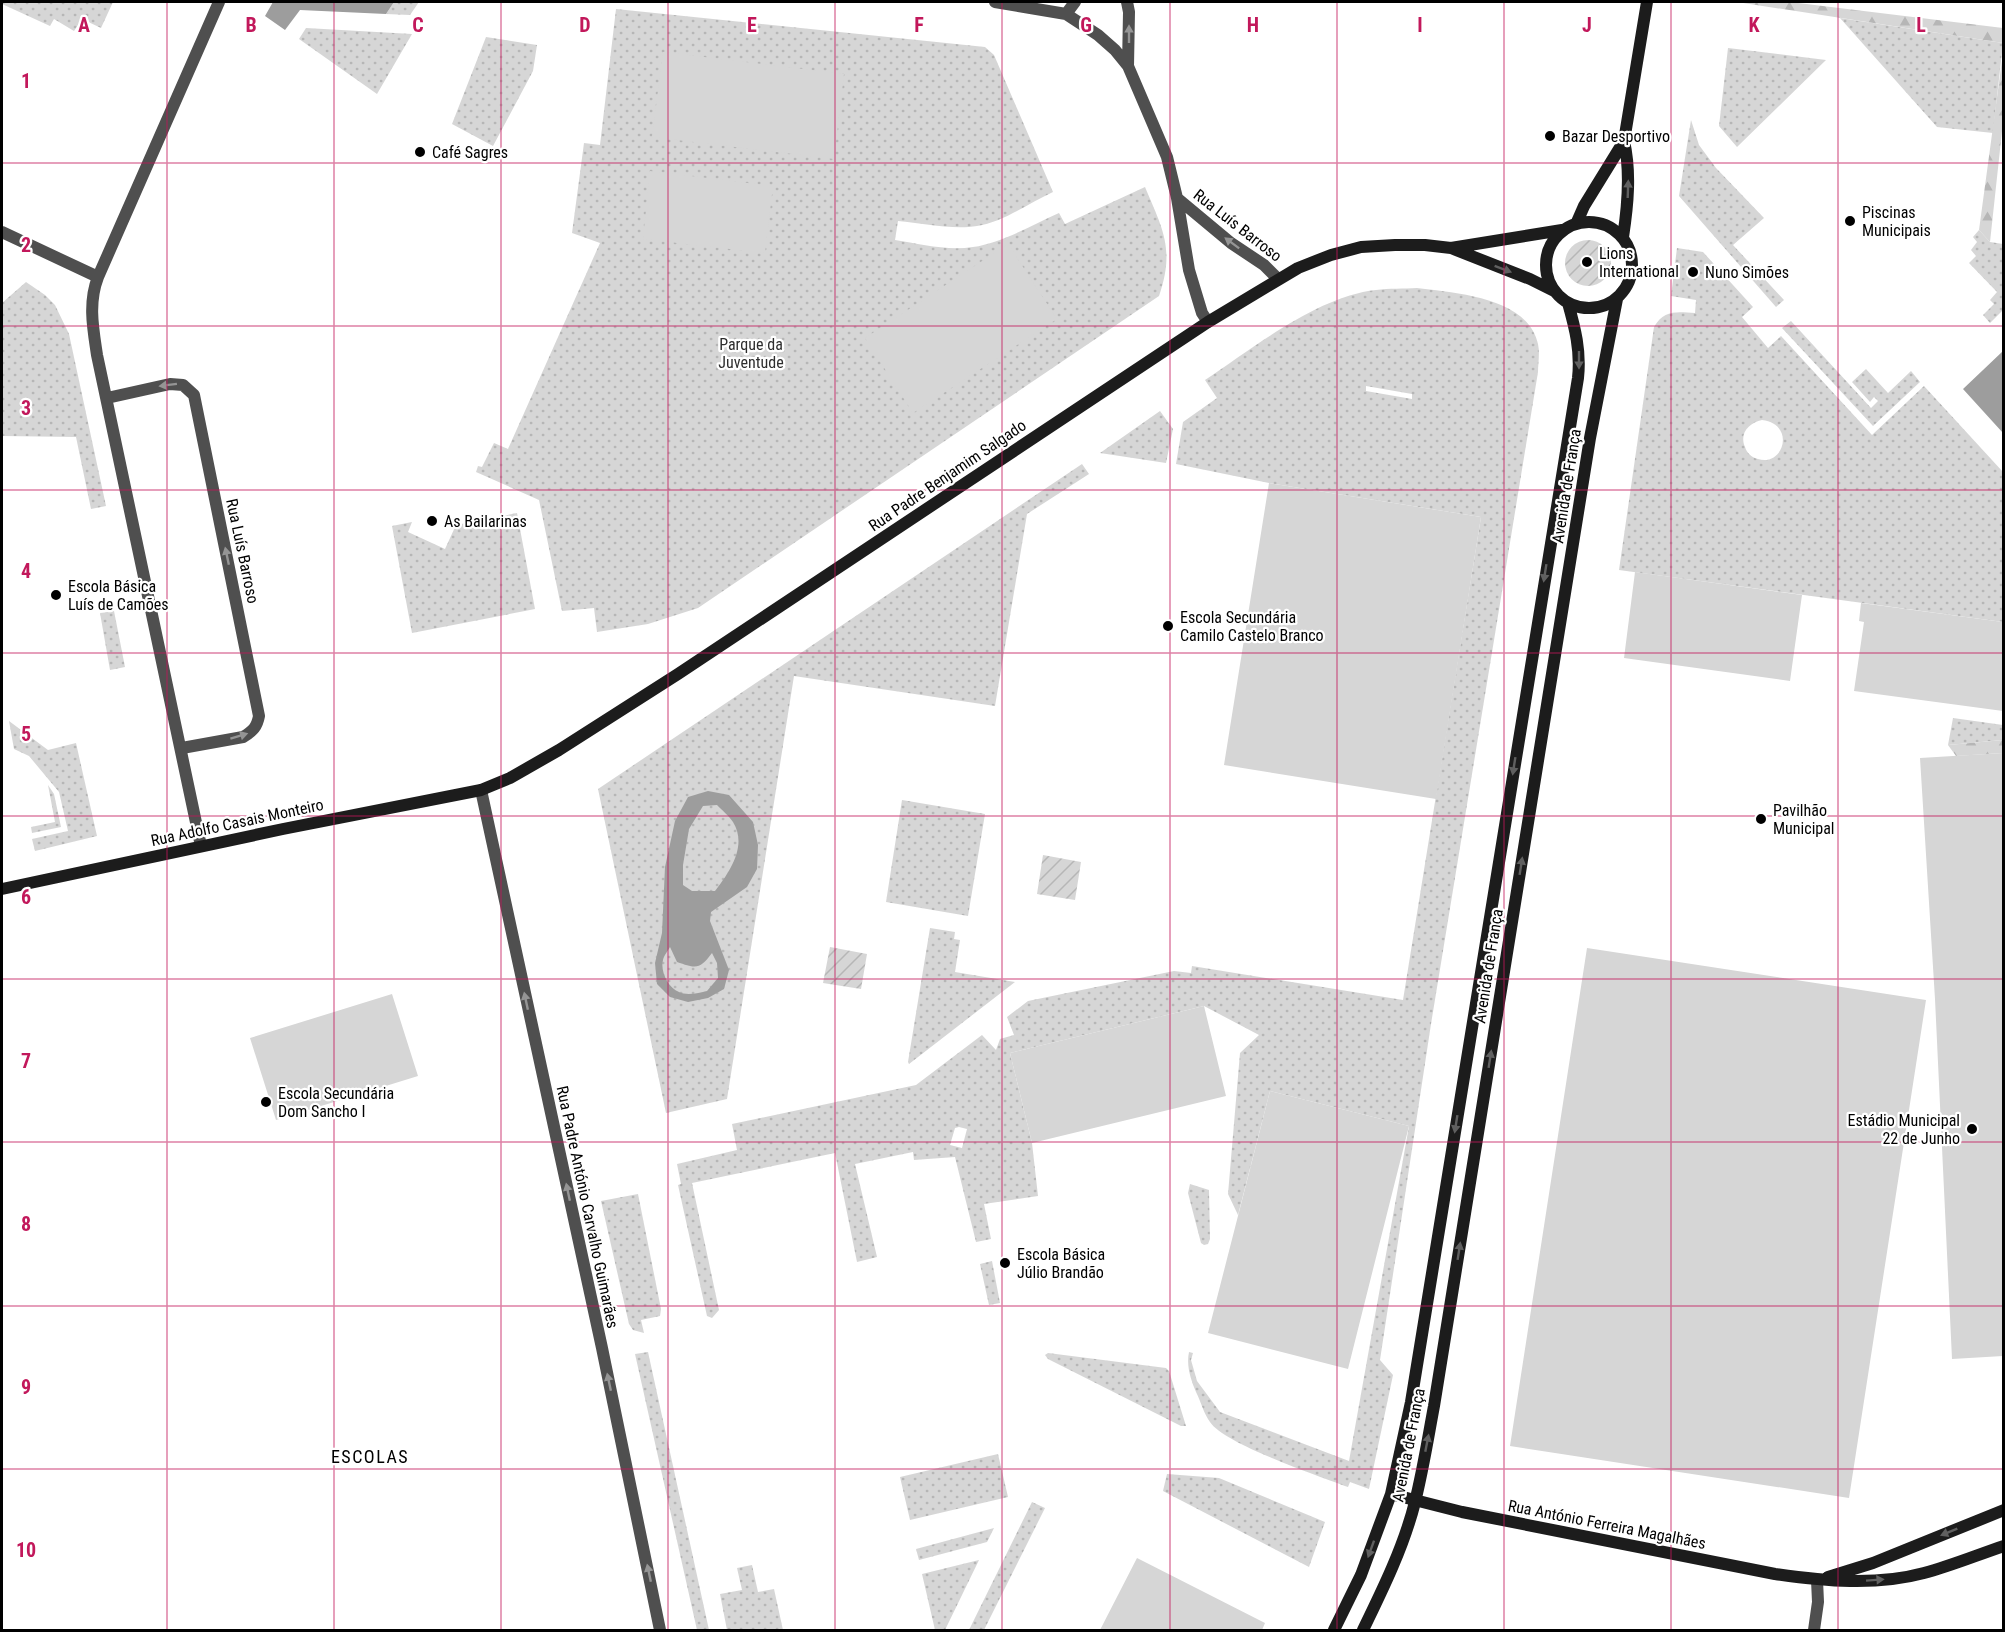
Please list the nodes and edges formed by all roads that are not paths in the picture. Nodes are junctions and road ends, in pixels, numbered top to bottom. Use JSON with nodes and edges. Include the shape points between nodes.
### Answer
{"nodes":[{"id":1,"x":219,"y":2,"type":"edge"},
{"id":2,"x":995,"y":2,"type":"edge"},
{"id":3,"x":1075,"y":2,"type":"edge"},
{"id":4,"x":1127,"y":2,"type":"edge"},
{"id":5,"x":1647,"y":2,"type":"edge"},
{"id":6,"x":1066,"y":14,"type":"junction"},
{"id":7,"x":1128,"y":66,"type":"junction"},
{"id":8,"x":1624,"y":141,"type":"junction"},
{"id":9,"x":1177,"y":198,"type":"junction"},
{"id":10,"x":1577,"y":222,"type":"junction"},
{"id":11,"x":1562,"y":230,"type":"junction"},
{"id":12,"x":2,"y":232,"type":"edge"},
{"id":13,"x":1623,"y":237,"type":"junction"},
{"id":14,"x":1451,"y":248,"type":"junction"},
{"id":15,"x":98,"y":277,"type":"junction"},
{"id":16,"x":1278,"y":279,"type":"junction"},
{"id":17,"x":1555,"y":292,"type":"junction"},
{"id":18,"x":1617,"y":299,"type":"junction"},
{"id":19,"x":1568,"y":303,"type":"junction"},
{"id":20,"x":1208,"y":322,"type":"junction"},
{"id":21,"x":107,"y":398,"type":"junction"},
{"id":22,"x":182,"y":748,"type":"junction"},
{"id":23,"x":481,"y":790,"type":"junction"},
{"id":24,"x":201,"y":846,"type":"junction"},
{"id":25,"x":2,"y":889,"type":"edge"},
{"id":26,"x":1391,"y":1494,"type":"junction"},
{"id":27,"x":1416,"y":1501,"type":"junction"},
{"id":28,"x":2004,"y":1510,"type":"edge"},
{"id":29,"x":2004,"y":1546,"type":"edge"},
{"id":30,"x":1817,"y":1580,"type":"junction"},
{"id":31,"x":660,"y":1630,"type":"edge"},
{"id":32,"x":1334,"y":1630,"type":"edge"},
{"id":33,"x":1363,"y":1630,"type":"edge"},
{"id":34,"x":1814,"y":1630,"type":"edge"}],
"edges":[{"from":1,"to":15,"type":"street"},
{"from":2,"to":6,"type":"street","name":"Rua Luís Barroso"},
{"from":3,"to":6,"type":"street"},
{"from":7,"to":4,"type":"street","name":"Rua Luís Barroso","one_way":true},
{"from":5,"to":8,"type":"main road"},
{"from":6,"to":7,"type":"street","name":"Rua Luís Barroso","via":[[1098,34]]},
{"from":7,"to":9,"type":"street","name":"Rua Luís Barroso","via":[[1167,157]]},
{"from":8,"to":10,"type":"main road"},
{"from":13,"to":8,"type":"main road","one_way":true,"via":[[1628,178]]},
{"from":16,"to":9,"type":"street","name":"Rua Luís Barroso","one_way":true},
{"from":9,"to":20,"type":"street","name":"Rua Luís Barroso","via":[[1189,270]]},
{"from":10,"to":11,"type":"main road"},
{"from":10,"to":13,"type":"main road","via":[[1602,223]]},
{"from":11,"to":14,"type":"main road","name":"Rua Padre Benjamim Salgado"},
{"from":11,"to":17,"type":"main road","via":[[1547,253],[1548,280]]},
{"from":12,"to":15,"type":"street"},
{"from":13,"to":18,"type":"main road","via":[[1633,263],[1626,289]]},
{"from":14,"to":16,"type":"main road","name":"Rua Padre Benjamim Salgado","via":[[1395,244],[1361,248],[1331,255]]},
{"from":14,"to":17,"type":"main road","name":"Rua Padre Benjamim Salgado","one_way":true},
{"from":15,"to":21,"type":"street","via":[[91,308]]},
{"from":16,"to":20,"type":"main road","name":"Rua Padre Benjamim Salgado"},
{"from":17,"to":19,"type":"main road"},
{"from":18,"to":19,"type":"main road","via":[[1593,308]]},
{"from":27,"to":18,"type":"main road","name":"Avenida de França","one_way":true,"via":[[1598,393]]},
{"from":19,"to":26,"type":"main road","name":"Avenida de França","one_way":true,"via":[[1580,358],[1578,378],[1411,1402]]},
{"from":20,"to":23,"type":"main road","name":"Rua Padre Benjamim Salgado","via":[[715,651],[559,750]]},
{"from":21,"to":22,"type":"street"},
{"from":22,"to":21,"type":"street","name":"Rua Luís Barroso","one_way":true,"via":[[243,737],[252,732],[259,716],[194,395],[183,385],[170,384]]},
{"from":22,"to":24,"type":"street"},
{"from":23,"to":24,"type":"main road","name":"Rua Adolfo Casais Monteiro"},
{"from":31,"to":23,"type":"street","name":"Rua Padre António Carvalho Guimarães","one_way":true},
{"from":24,"to":25,"type":"main road","name":"Rua Adolfo Casais Monteiro"},
{"from":26,"to":27,"type":"main road","name":"Rua António Ferreira Magalhães"},
{"from":26,"to":32,"type":"main road","name":"Avenida de França","one_way":true,"via":[[1361,1575]]},
{"from":27,"to":30,"type":"main road","name":"Rua António Ferreira Magalhães"},
{"from":27,"to":33,"type":"main road","name":"Avenida de França"},
{"from":28,"to":30,"type":"main road","name":"Rua António Ferreira Magalhães","one_way":true,"via":[[1873,1563]]},
{"from":30,"to":29,"type":"main road","name":"Rua António Ferreira Magalhães","one_way":true,"via":[[1874,1581],[1923,1574]]},
{"from":30,"to":34,"type":"street"}]}
